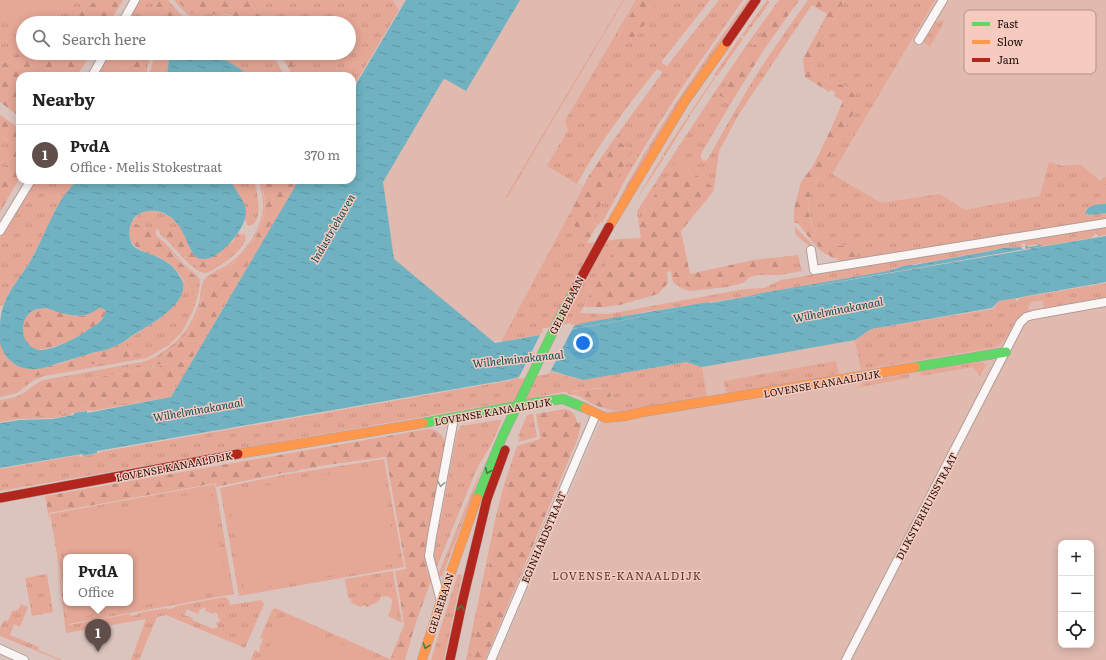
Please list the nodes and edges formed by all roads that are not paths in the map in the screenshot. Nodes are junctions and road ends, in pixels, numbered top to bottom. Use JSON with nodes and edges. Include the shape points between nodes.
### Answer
{"nodes":[{"id":1,"x":136,"y":0,"type":"edge"},
{"id":2,"x":756,"y":0,"type":"edge"},
{"id":3,"x":763,"y":0,"type":"edge"},
{"id":4,"x":943,"y":0,"type":"edge"},
{"id":5,"x":126,"y":16,"type":"edge"},
{"id":6,"x":919,"y":40,"type":"dead end"},
{"id":7,"x":101,"y":60,"type":"edge"},
{"id":8,"x":94,"y":72,"type":"edge"},
{"id":9,"x":29,"y":184,"type":"edge"},
{"id":10,"x":1106,"y":223,"type":"edge"},
{"id":11,"x":613,"y":226,"type":"junction"},
{"id":12,"x":0,"y":232,"type":"edge"},
{"id":13,"x":811,"y":250,"type":"dead end"},
{"id":14,"x":1106,"y":302,"type":"edge"},
{"id":15,"x":1006,"y":352,"type":"junction"},
{"id":16,"x":596,"y":414,"type":"junction"},
{"id":17,"x":454,"y":418,"type":"junction"},
{"id":18,"x":507,"y":434,"type":"junction"},
{"id":19,"x":0,"y":498,"type":"edge"},
{"id":20,"x":440,"y":601,"type":"junction"},
{"id":21,"x":0,"y":650,"type":"edge"},
{"id":22,"x":24,"y":660,"type":"edge"},
{"id":23,"x":422,"y":660,"type":"edge"},
{"id":24,"x":450,"y":660,"type":"edge"},
{"id":25,"x":491,"y":660,"type":"edge"},
{"id":26,"x":846,"y":660,"type":"edge"}],
"edges":[{"from":1,"to":5,"type":"street"},
{"from":2,"to":11,"type":"street","name":"GELREBAAN","via":[[685,101]]},
{"from":3,"to":11,"type":"street","name":"GELREBAAN","via":[[691,104]]},
{"from":4,"to":6,"type":"street"},
{"from":7,"to":8,"type":"street"},
{"from":9,"to":12,"type":"street"},
{"from":10,"to":13,"type":"street","via":[[814,270]]},
{"from":11,"to":18,"type":"street","name":"GELREBAAN","bridge":true,"via":[[559,318]]},
{"from":14,"to":15,"type":"street","via":[[1026,317],[1020,323]]},
{"from":15,"to":16,"type":"street","name":"LOVENSE KANAALDIJK","via":[[626,416],[606,418]]},
{"from":15,"to":26,"type":"street","name":"DIJKSTERHUISSTRAAT"},
{"from":16,"to":17,"type":"street","name":"LOVENSE KANAALDIJK","via":[[563,399]]},
{"from":16,"to":25,"type":"street","name":"EGINHARDSTRAAT"},
{"from":17,"to":19,"type":"street","name":"LOVENSE KANAALDIJK","via":[[246,452]]},
{"from":17,"to":20,"type":"street","one_way":true,"via":[[429,556]]},
{"from":18,"to":20,"type":"street","name":"GELREBAAN","one_way":true,"via":[[473,507]]},
{"from":24,"to":18,"type":"street","name":"GELREBAAN","one_way":true,"via":[[487,499]]},
{"from":20,"to":23,"type":"street","name":"GELREBAAN","one_way":true},
{"from":21,"to":22,"type":"street"}]}
